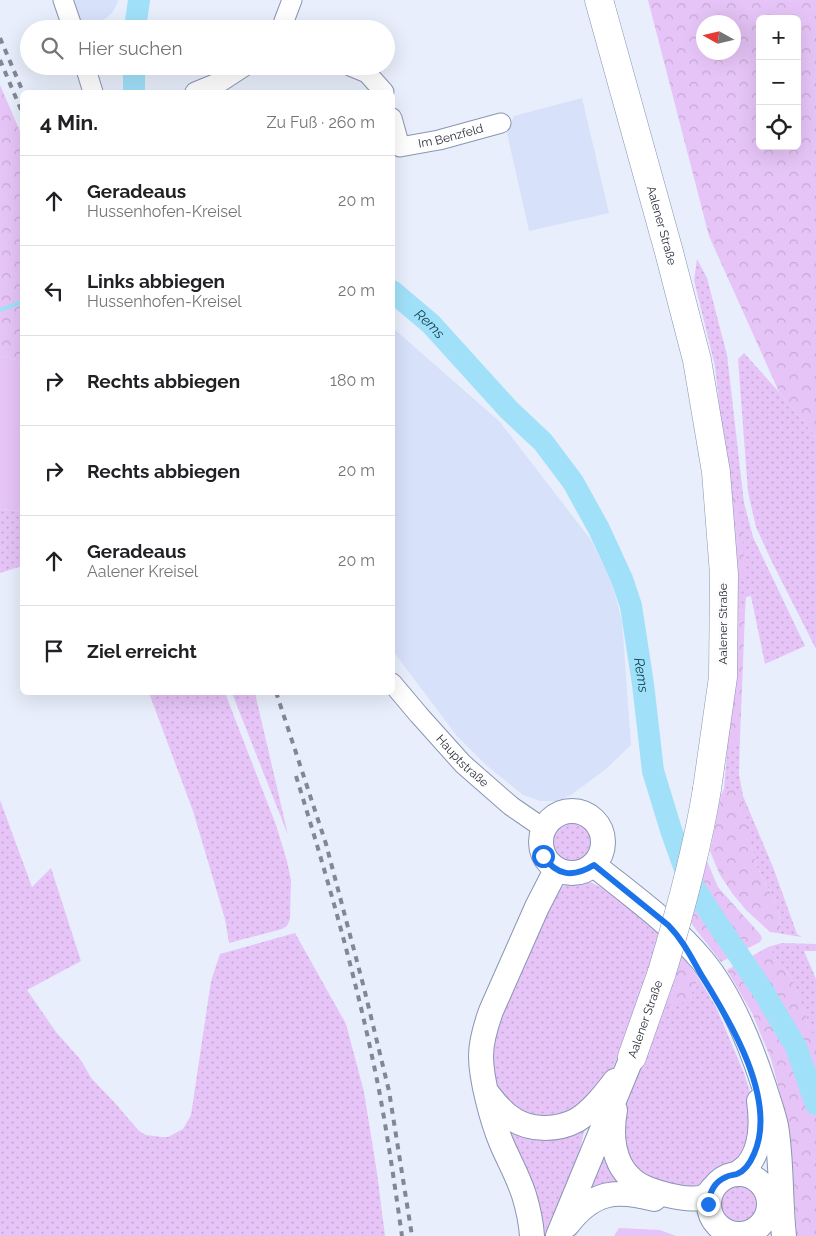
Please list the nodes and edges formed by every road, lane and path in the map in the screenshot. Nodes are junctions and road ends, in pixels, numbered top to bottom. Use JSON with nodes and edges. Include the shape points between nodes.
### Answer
{"nodes":[{"id":1,"x":63,"y":0,"type":"edge"},
{"id":2,"x":292,"y":0,"type":"edge"},
{"id":3,"x":599,"y":0,"type":"edge"},
{"id":4,"x":70,"y":20,"type":"edge"},
{"id":5,"x":284,"y":20,"type":"edge"},
{"id":6,"x":88,"y":75,"type":"edge"},
{"id":7,"x":231,"y":75,"type":"edge"},
{"id":8,"x":368,"y":75,"type":"edge"},
{"id":9,"x":92,"y":90,"type":"edge"},
{"id":10,"x":200,"y":90,"type":"edge"},
{"id":11,"x":382,"y":90,"type":"edge"},
{"id":12,"x":501,"y":123,"type":"dead end"},
{"id":13,"x":395,"y":129,"type":"edge"},
{"id":14,"x":395,"y":686,"type":"edge"},
{"id":15,"x":543,"y":828,"type":"junction"},
{"id":16,"x":594,"y":865,"type":"junction"},
{"id":17,"x":556,"y":870,"type":"junction"},
{"id":18,"x":678,"y":935,"type":"junction"},
{"id":19,"x":632,"y":1057,"type":"junction"},
{"id":20,"x":618,"y":1090,"type":"junction"},
{"id":21,"x":486,"y":1092,"type":"junction"},
{"id":22,"x":768,"y":1097,"type":"junction"},
{"id":23,"x":737,"y":1174,"type":"junction"},
{"id":24,"x":713,"y":1188,"type":"junction"},
{"id":25,"x":766,"y":1191,"type":"junction"},
{"id":26,"x":714,"y":1222,"type":"junction"},
{"id":27,"x":768,"y":1227,"type":"edge"},
{"id":28,"x":740,"y":1235,"type":"edge"},
{"id":29,"x":532,"y":1236,"type":"edge"},
{"id":30,"x":558,"y":1236,"type":"edge"},
{"id":31,"x":784,"y":1236,"type":"edge"}],
"edges":[{"from":1,"to":4,"type":"street"},
{"from":2,"to":5,"type":"street"},
{"from":3,"to":19,"type":"highway","name":"Aalener Straße","bridge":true,"via":[[697,360],[716,472],[724,574],[723,677],[701,826],[673,936]]},
{"from":6,"to":9,"type":"street"},
{"from":7,"to":10,"type":"street"},
{"from":8,"to":11,"type":"street"},
{"from":12,"to":13,"type":"street","name":"Im Benzfeld","via":[[400,147]]},
{"from":14,"to":15,"type":"street","name":"Hauptstraße","via":[[463,764],[511,806]]},
{"from":15,"to":16,"type":"main road","via":[[563,812],[579,811],[588,815],[601,830],[603,839],[603,848]]},
{"from":15,"to":17,"type":"main road","via":[[540,847],[543,856]]},
{"from":16,"to":17,"type":"main road","via":[[576,874]]},
{"from":16,"to":18,"type":"main road"},
{"from":17,"to":21,"type":"main road","via":[[485,1027],[481,1056]]},
{"from":18,"to":22,"type":"main road","via":[[702,960],[723,992],[748,1040]]},
{"from":18,"to":23,"type":"main road","via":[[738,1040],[756,1089],[759,1138],[747,1166]]},
{"from":19,"to":20,"type":"main road","name":"Aalener Straße"},
{"from":19,"to":21,"type":"main road","via":[[590,1109],[577,1120],[561,1126],[544,1128],[519,1122]]},
{"from":20,"to":24,"type":"main road","via":[[614,1138],[620,1163],[631,1178],[645,1188],[679,1197],[705,1196]]},
{"from":20,"to":30,"type":"main road","name":"Aalener Straße"},
{"from":21,"to":29,"type":"main road","via":[[500,1140],[524,1194]]},
{"from":22,"to":25,"type":"main road"},
{"from":22,"to":31,"type":"main road","via":[[778,1144]]},
{"from":23,"to":24,"type":"main road","via":[[724,1177]]},
{"from":23,"to":25,"type":"main road","via":[[752,1177]]},
{"from":24,"to":26,"type":"main road","via":[[708,1204]]},
{"from":25,"to":27,"type":"main road"},
{"from":26,"to":28,"type":"main road","via":[[720,1229]]},
{"from":26,"to":30,"type":"main road","via":[[690,1210],[618,1193],[589,1203]]},
{"from":27,"to":28,"type":"main road","via":[[761,1225]]}]}
